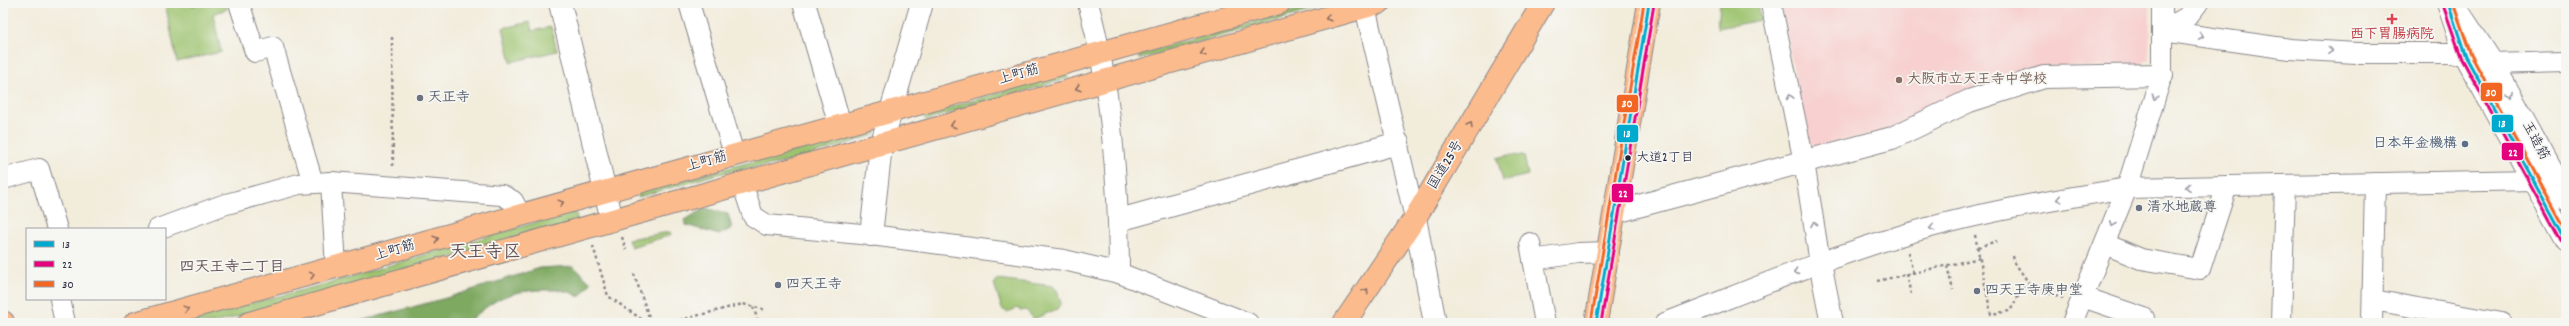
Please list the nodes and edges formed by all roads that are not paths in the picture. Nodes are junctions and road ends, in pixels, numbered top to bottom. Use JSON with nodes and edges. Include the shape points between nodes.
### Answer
{"nodes":[{"id":1,"x":239,"y":3,"type":"edge"},
{"id":2,"x":688,"y":3,"type":"edge"},
{"id":3,"x":804,"y":3,"type":"edge"},
{"id":4,"x":922,"y":3,"type":"edge"},
{"id":5,"x":1088,"y":3,"type":"edge"},
{"id":6,"x":1279,"y":3,"type":"edge"},
{"id":7,"x":1543,"y":3,"type":"edge"},
{"id":8,"x":1649,"y":3,"type":"edge"},
{"id":9,"x":1771,"y":3,"type":"edge"},
{"id":10,"x":2162,"y":3,"type":"edge"},
{"id":11,"x":2198,"y":3,"type":"edge"},
{"id":12,"x":2448,"y":3,"type":"edge"},
{"id":13,"x":2452,"y":3,"type":"edge"},
{"id":14,"x":564,"y":4,"type":"edge"},
{"id":15,"x":1370,"y":4,"type":"edge"},
{"id":16,"x":2162,"y":31,"type":"junction"},
{"id":17,"x":1100,"y":52,"type":"junction"},
{"id":18,"x":2466,"y":57,"type":"junction"},
{"id":19,"x":2566,"y":62,"type":"edge"},
{"id":20,"x":2493,"y":64,"type":"junction"},
{"id":21,"x":2162,"y":75,"type":"junction"},
{"id":22,"x":1104,"y":81,"type":"junction"},
{"id":23,"x":892,"y":110,"type":"junction"},
{"id":24,"x":840,"y":125,"type":"junction"},
{"id":25,"x":1398,"y":143,"type":"junction"},
{"id":26,"x":881,"y":146,"type":"junction"},
{"id":27,"x":734,"y":154,"type":"junction"},
{"id":28,"x":1804,"y":162,"type":"junction"},
{"id":29,"x":3,"y":179,"type":"edge"},
{"id":30,"x":2534,"y":180,"type":"junction"},
{"id":31,"x":322,"y":183,"type":"junction"},
{"id":32,"x":742,"y":183,"type":"junction"},
{"id":33,"x":2375,"y":183,"type":"junction"},
{"id":34,"x":2285,"y":185,"type":"junction"},
{"id":35,"x":2227,"y":186,"type":"junction"},
{"id":36,"x":2128,"y":188,"type":"junction"},
{"id":37,"x":604,"y":190,"type":"junction"},
{"id":38,"x":2566,"y":197,"type":"edge"},
{"id":39,"x":1616,"y":212,"type":"junction"},
{"id":40,"x":520,"y":214,"type":"junction"},
{"id":41,"x":1415,"y":218,"type":"junction"},
{"id":42,"x":1119,"y":220,"type":"junction"},
{"id":43,"x":616,"y":227,"type":"junction"},
{"id":44,"x":57,"y":228,"type":"edge"},
{"id":45,"x":161,"y":228,"type":"edge"},
{"id":46,"x":871,"y":235,"type":"junction"},
{"id":47,"x":2566,"y":240,"type":"edge"},
{"id":48,"x":2105,"y":244,"type":"junction"},
{"id":49,"x":1609,"y":252,"type":"junction"},
{"id":50,"x":1820,"y":263,"type":"junction"},
{"id":51,"x":336,"y":268,"type":"junction"},
{"id":52,"x":1120,"y":273,"type":"junction"},
{"id":53,"x":2075,"y":298,"type":"junction"},
{"id":54,"x":60,"y":300,"type":"edge"},
{"id":55,"x":2373,"y":300,"type":"junction"},
{"id":56,"x":1691,"y":318,"type":"edge"},
{"id":57,"x":65,"y":323,"type":"edge"},
{"id":58,"x":135,"y":323,"type":"edge"},
{"id":59,"x":249,"y":323,"type":"edge"},
{"id":60,"x":1248,"y":323,"type":"edge"},
{"id":61,"x":1344,"y":323,"type":"edge"},
{"id":62,"x":1435,"y":323,"type":"edge"},
{"id":63,"x":1546,"y":323,"type":"edge"},
{"id":64,"x":1596,"y":323,"type":"edge"},
{"id":65,"x":1665,"y":323,"type":"edge"},
{"id":66,"x":1832,"y":323,"type":"edge"},
{"id":67,"x":2072,"y":323,"type":"edge"},
{"id":68,"x":2142,"y":323,"type":"edge"},
{"id":69,"x":2281,"y":323,"type":"edge"},
{"id":70,"x":2372,"y":323,"type":"edge"},
{"id":71,"x":2502,"y":323,"type":"edge"}],
"edges":[{"from":1,"to":31,"type":"street","via":[[255,52],[273,47]]},
{"from":2,"to":27,"type":"street"},
{"from":3,"to":24,"type":"street"},
{"from":4,"to":23,"type":"street"},
{"from":5,"to":17,"type":"street"},
{"from":6,"to":17,"type":"main road","name":"上町筋"},
{"from":41,"to":7,"type":"main road","name":"国道25号","one_way":true},
{"from":8,"to":39,"type":"main road"},
{"from":28,"to":9,"type":"street","one_way":true},
{"from":10,"to":16,"type":"street"},
{"from":11,"to":16,"type":"street","via":[[2187,17]]},
{"from":12,"to":18,"type":"street","name":"玉造筋"},
{"from":13,"to":20,"type":"street","name":"玉造筋"},
{"from":14,"to":37,"type":"street"},
{"from":15,"to":22,"type":"main road","name":"上町筋","one_way":true},
{"from":15,"to":25,"type":"street"},
{"from":16,"to":18,"type":"street","one_way":true,"via":[[2290,49],[2356,53],[2453,53]]},
{"from":16,"to":21,"type":"street"},
{"from":17,"to":22,"type":"street"},
{"from":17,"to":23,"type":"main road","name":"上町筋"},
{"from":18,"to":20,"type":"street"},
{"from":18,"to":30,"type":"street","name":"玉造筋"},
{"from":19,"to":20,"type":"street"},
{"from":20,"to":38,"type":"street","name":"玉造筋","one_way":true},
{"from":21,"to":28,"type":"street","via":[[2044,78],[1969,101],[1892,138]]},
{"from":21,"to":36,"type":"street","one_way":true},
{"from":22,"to":26,"type":"main road","name":"上町筋","one_way":true},
{"from":22,"to":42,"type":"street"},
{"from":23,"to":24,"type":"main road","name":"上町筋"},
{"from":23,"to":26,"type":"street"},
{"from":24,"to":27,"type":"main road","name":"上町筋"},
{"from":25,"to":41,"type":"street"},
{"from":25,"to":42,"type":"street"},
{"from":26,"to":32,"type":"main road","name":"上町筋"},
{"from":26,"to":46,"type":"street"},
{"from":27,"to":37,"type":"main road","name":"上町筋"},
{"from":28,"to":39,"type":"street"},
{"from":50,"to":28,"type":"street","one_way":true},
{"from":29,"to":44,"type":"street","via":[[39,169]]},
{"from":30,"to":33,"type":"street"},
{"from":30,"to":47,"type":"street","name":"玉造筋"},
{"from":31,"to":40,"type":"street","via":[[502,195],[513,201]]},
{"from":31,"to":45,"type":"street","via":[[299,184],[224,205]]},
{"from":31,"to":51,"type":"street"},
{"from":32,"to":43,"type":"main road","name":"上町筋"},
{"from":32,"to":46,"type":"street","via":[[753,216],[767,225]]},
{"from":33,"to":34,"type":"street"},
{"from":33,"to":55,"type":"street"},
{"from":34,"to":35,"type":"street"},
{"from":34,"to":69,"type":"street"},
{"from":35,"to":36,"type":"street","one_way":true},
{"from":35,"to":48,"type":"street","via":[[2200,269],[2141,259]]},
{"from":36,"to":48,"type":"street","one_way":true},
{"from":36,"to":50,"type":"street","one_way":true,"via":[[1972,218],[1903,235]]},
{"from":40,"to":37,"type":"main road","name":"上町筋","one_way":true},
{"from":37,"to":43,"type":"street"},
{"from":39,"to":49,"type":"main road"},
{"from":51,"to":40,"type":"main road","name":"上町筋","one_way":true},
{"from":61,"to":41,"type":"main road","name":"国道25号","one_way":true},
{"from":41,"to":62,"type":"street"},
{"from":42,"to":52,"type":"street"},
{"from":43,"to":59,"type":"main road","name":"上町筋"},
{"from":46,"to":52,"type":"street","via":[[1064,260]]},
{"from":48,"to":53,"type":"street"},
{"from":49,"to":63,"type":"street","via":[[1531,251]]},
{"from":49,"to":64,"type":"main road"},
{"from":50,"to":56,"type":"street","one_way":true},
{"from":50,"to":66,"type":"street"},
{"from":58,"to":51,"type":"main road","name":"上町筋","one_way":true},
{"from":52,"to":60,"type":"street"},
{"from":53,"to":67,"type":"street"},
{"from":53,"to":68,"type":"street","via":[[2144,318]]},
{"from":54,"to":57,"type":"street"},
{"from":55,"to":70,"type":"street"},
{"from":55,"to":71,"type":"street"},
{"from":56,"to":65,"type":"street"}]}
